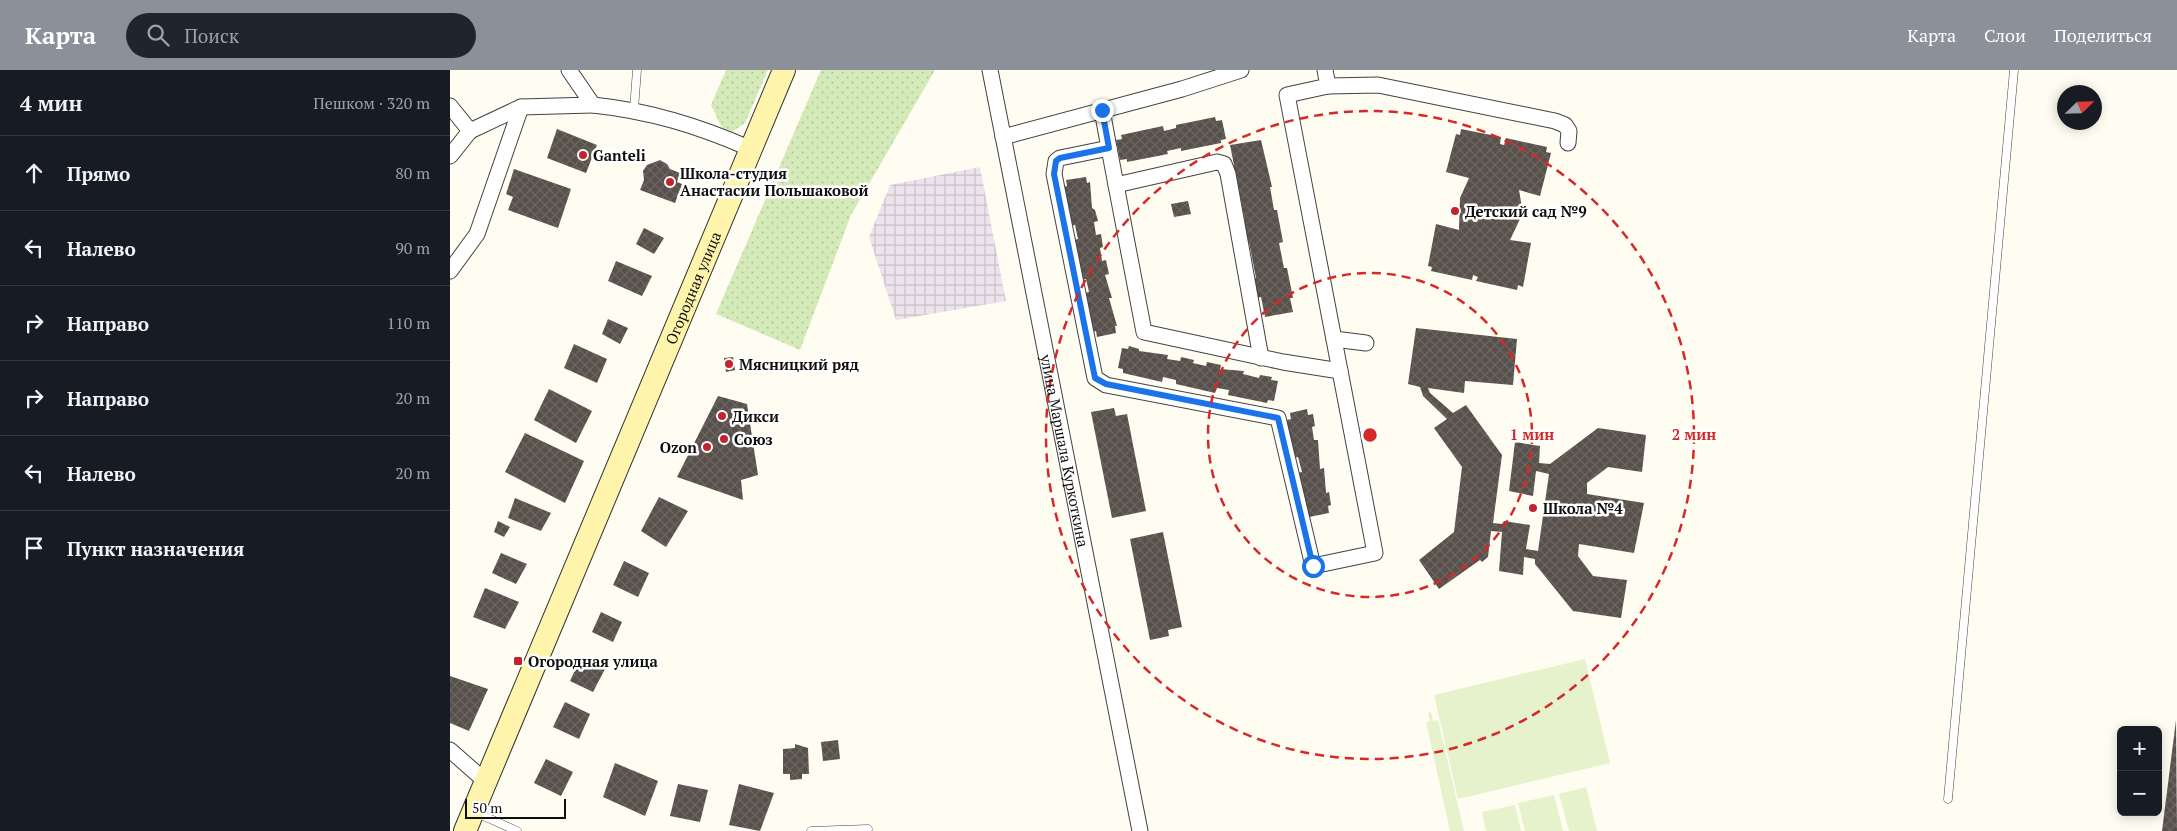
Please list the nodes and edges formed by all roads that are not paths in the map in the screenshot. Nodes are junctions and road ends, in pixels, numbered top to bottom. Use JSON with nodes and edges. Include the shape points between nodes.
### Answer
{"nodes":[{"id":1,"x":568,"y":70,"type":"edge"},
{"id":2,"x":638,"y":70,"type":"edge"},
{"id":3,"x":784,"y":70,"type":"edge"},
{"id":4,"x":990,"y":70,"type":"edge"},
{"id":5,"x":1242,"y":70,"type":"edge"},
{"id":6,"x":1325,"y":70,"type":"edge"},
{"id":7,"x":2014,"y":70,"type":"edge"},
{"id":8,"x":1328,"y":86,"type":"junction"},
{"id":9,"x":593,"y":105,"type":"junction"},
{"id":10,"x":450,"y":106,"type":"edge"},
{"id":11,"x":521,"y":107,"type":"junction"},
{"id":12,"x":634,"y":109,"type":"junction"},
{"id":13,"x":1102,"y":110,"type":"junction"},
{"id":14,"x":470,"y":130,"type":"junction"},
{"id":15,"x":1003,"y":137,"type":"junction"},
{"id":16,"x":1568,"y":144,"type":"dead end"},
{"id":17,"x":1109,"y":148,"type":"junction"},
{"id":18,"x":751,"y":149,"type":"junction"},
{"id":19,"x":450,"y":156,"type":"edge"},
{"id":20,"x":1116,"y":185,"type":"junction"},
{"id":21,"x":450,"y":271,"type":"edge"},
{"id":22,"x":1334,"y":338,"type":"junction"},
{"id":23,"x":1366,"y":343,"type":"dead end"},
{"id":24,"x":1261,"y":358,"type":"junction"},
{"id":25,"x":1340,"y":371,"type":"junction"},
{"id":26,"x":450,"y":750,"type":"edge"},
{"id":27,"x":485,"y":781,"type":"junction"},
{"id":28,"x":1948,"y":799,"type":"dead end"},
{"id":29,"x":469,"y":821,"type":"edge"},
{"id":30,"x":868,"y":829,"type":"dead end"},
{"id":31,"x":517,"y":831,"type":"edge"},
{"id":32,"x":811,"y":831,"type":"edge"},
{"id":33,"x":1140,"y":831,"type":"edge"}],
"edges":[{"from":1,"to":9,"type":"street"},
{"from":2,"to":12,"type":"lane"},
{"from":3,"to":18,"type":"main road","name":"Огородная улица"},
{"from":4,"to":15,"type":"street","name":"улица Маршала Куркоткина"},
{"from":5,"to":13,"type":"street"},
{"from":6,"to":8,"type":"street"},
{"from":7,"to":28,"type":"lane"},
{"from":8,"to":16,"type":"street","via":[[1378,86],[1555,121],[1565,125],[1569,131]]},
{"from":8,"to":22,"type":"street","via":[[1287,95]]},
{"from":9,"to":11,"type":"street"},
{"from":9,"to":12,"type":"street"},
{"from":10,"to":14,"type":"street"},
{"from":11,"to":14,"type":"street"},
{"from":11,"to":21,"type":"street","via":[[478,234]]},
{"from":12,"to":18,"type":"street","via":[[704,128]]},
{"from":13,"to":15,"type":"street"},
{"from":13,"to":17,"type":"street"},
{"from":14,"to":19,"type":"street"},
{"from":15,"to":33,"type":"street","name":"улица Маршала Куркоткина"},
{"from":17,"to":20,"type":"street"},
{"from":17,"to":25,"type":"street","via":[[1060,158],[1056,161],[1054,174],[1095,378],[1106,384],[1278,418],[1313,566],[1375,553]]},
{"from":18,"to":27,"type":"main road","name":"Огородная улица"},
{"from":20,"to":24,"type":"street","via":[[1144,332]]},
{"from":20,"to":24,"type":"street","via":[[1217,162],[1224,164]]},
{"from":22,"to":23,"type":"street"},
{"from":22,"to":25,"type":"street"},
{"from":24,"to":25,"type":"street"},
{"from":26,"to":27,"type":"street"},
{"from":27,"to":29,"type":"main road","name":"Огородная улица"},
{"from":29,"to":31,"type":"lane"},
{"from":30,"to":32,"type":"lane"}]}
